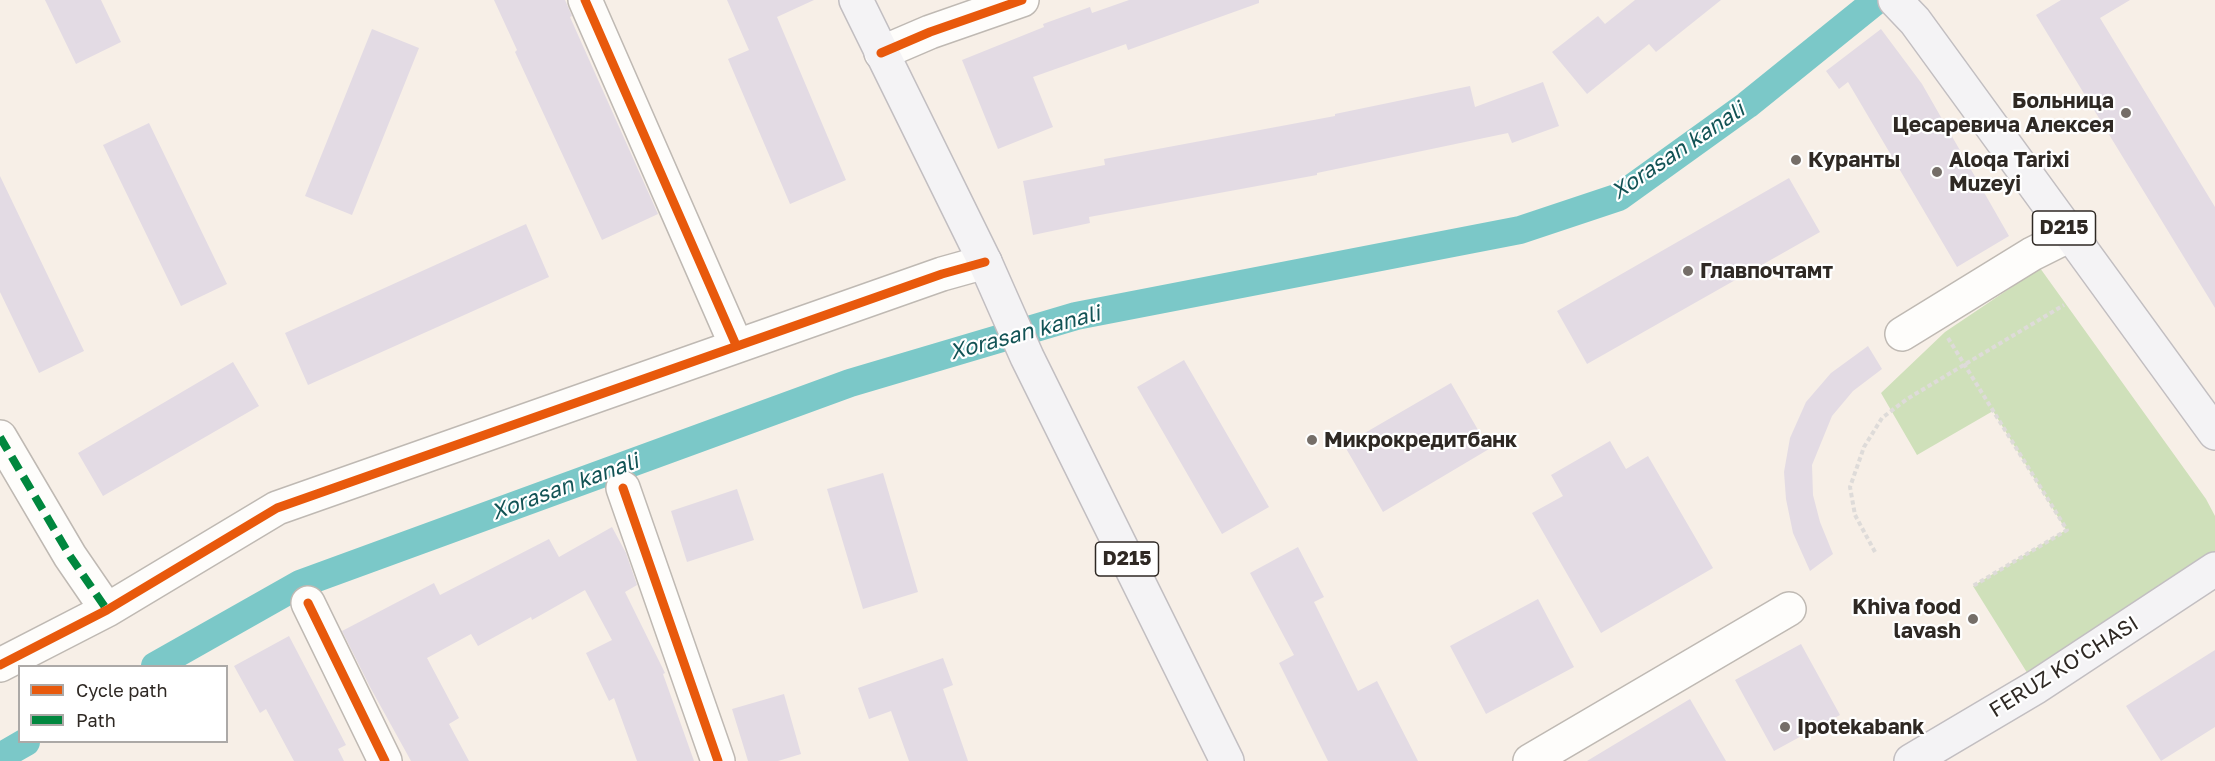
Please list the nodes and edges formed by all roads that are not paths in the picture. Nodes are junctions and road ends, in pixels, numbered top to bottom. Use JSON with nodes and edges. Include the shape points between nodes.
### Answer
{"nodes":[{"id":1,"x":585,"y":0,"type":"edge"},
{"id":2,"x":856,"y":0,"type":"edge"},
{"id":3,"x":1022,"y":0,"type":"edge"},
{"id":4,"x":1905,"y":10,"type":"edge"},
{"id":5,"x":881,"y":53,"type":"junction"},
{"id":6,"x":2070,"y":236,"type":"junction"},
{"id":7,"x":986,"y":262,"type":"junction"},
{"id":8,"x":1902,"y":334,"type":"dead end"},
{"id":9,"x":736,"y":345,"type":"junction"},
{"id":10,"x":2215,"y":433,"type":"edge"},
{"id":11,"x":0,"y":437,"type":"edge"},
{"id":12,"x":623,"y":488,"type":"dead end"},
{"id":13,"x":2215,"y":569,"type":"edge"},
{"id":14,"x":308,"y":603,"type":"dead end"},
{"id":15,"x":1789,"y":609,"type":"dead end"},
{"id":16,"x":107,"y":610,"type":"junction"},
{"id":17,"x":0,"y":665,"type":"edge"},
{"id":18,"x":385,"y":761,"type":"edge"},
{"id":19,"x":717,"y":761,"type":"edge"},
{"id":20,"x":1227,"y":761,"type":"edge"},
{"id":21,"x":1530,"y":761,"type":"edge"},
{"id":22,"x":1911,"y":761,"type":"edge"}],
"edges":[{"from":1,"to":9,"type":"street"},
{"from":2,"to":5,"type":"main road","number":"D215"},
{"from":3,"to":5,"type":"street"},
{"from":4,"to":6,"type":"main road","number":"D215"},
{"from":5,"to":7,"type":"main road","number":"D215"},
{"from":6,"to":8,"type":"street","via":[[2032,254]]},
{"from":6,"to":10,"type":"main road","number":"D215"},
{"from":7,"to":9,"type":"street"},
{"from":7,"to":20,"type":"main road","number":"D215","via":[[1027,357]]},
{"from":9,"to":16,"type":"street","via":[[277,508]]},
{"from":11,"to":16,"type":"street","via":[[70,556]]},
{"from":12,"to":19,"type":"street"},
{"from":13,"to":22,"type":"main road","name":"FERUZ KO'CHASI","via":[[2036,687]]},
{"from":14,"to":18,"type":"street"},
{"from":15,"to":21,"type":"street"},
{"from":16,"to":17,"type":"street"}]}
